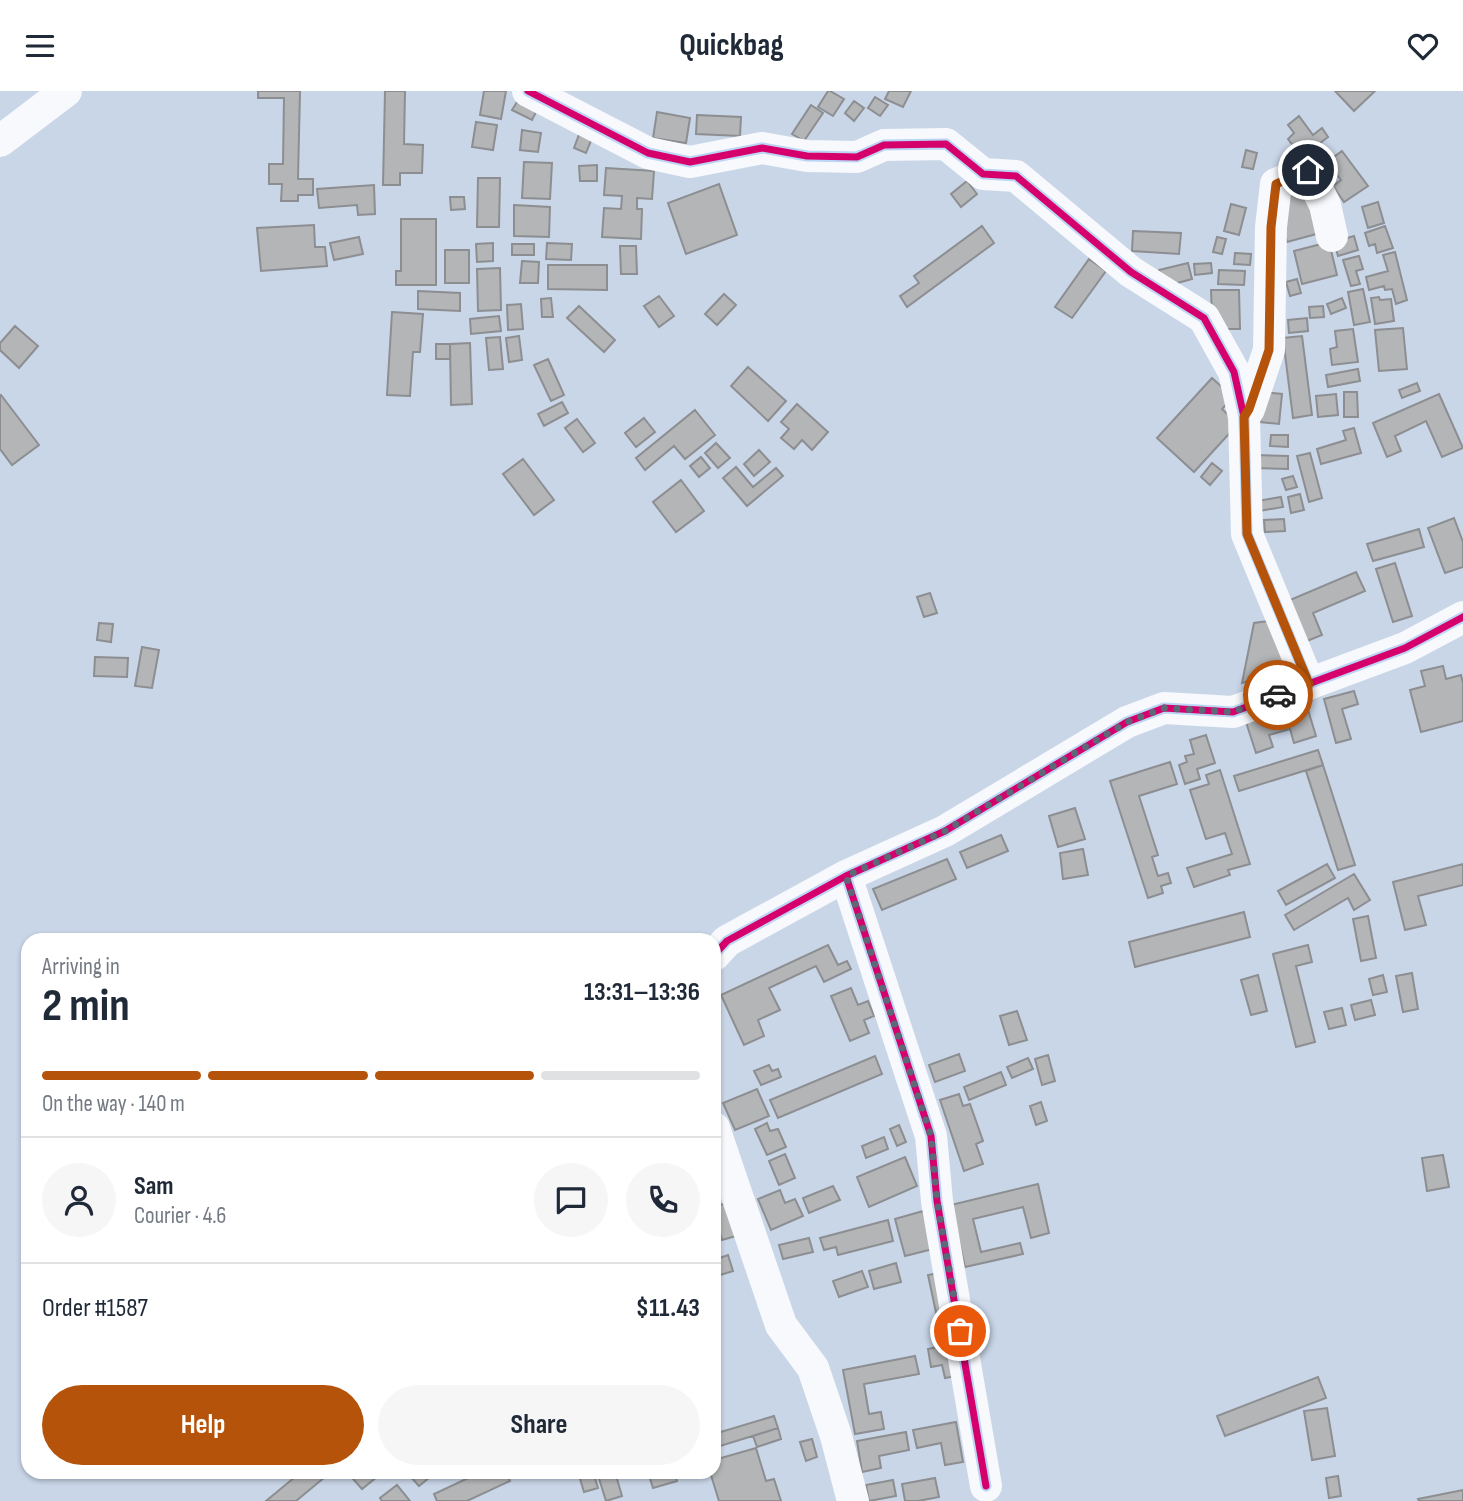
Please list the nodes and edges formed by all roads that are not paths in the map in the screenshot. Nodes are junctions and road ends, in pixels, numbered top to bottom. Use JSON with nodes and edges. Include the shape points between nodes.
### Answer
{"nodes":[{"id":1,"x":65,"y":91,"type":"edge"},
{"id":2,"x":528,"y":91,"type":"edge"},
{"id":3,"x":0,"y":141,"type":"edge"},
{"id":4,"x":1332,"y":236,"type":"dead end"},
{"id":5,"x":1244,"y":417,"type":"junction"},
{"id":6,"x":1463,"y":617,"type":"edge"},
{"id":7,"x":1309,"y":684,"type":"junction"},
{"id":8,"x":846,"y":876,"type":"junction"},
{"id":9,"x":721,"y":947,"type":"edge"},
{"id":10,"x":721,"y":1149,"type":"edge"},
{"id":11,"x":986,"y":1486,"type":"dead end"},
{"id":12,"x":853,"y":1501,"type":"edge"}],
"edges":[{"from":1,"to":3,"type":"street"},
{"from":2,"to":5,"type":"street","via":[[648,153],[690,162],[762,148],[807,156],[857,157],[884,145],[947,144],[983,174],[1016,176],[1131,272],[1205,318],[1234,372]]},
{"from":4,"to":5,"type":"street","via":[[1325,205],[1308,170],[1276,184],[1269,350]]},
{"from":5,"to":7,"type":"street","via":[[1247,534]]},
{"from":6,"to":7,"type":"street","via":[[1405,648]]},
{"from":7,"to":8,"type":"street","via":[[1233,712],[1164,708],[1127,722],[945,831]]},
{"from":8,"to":9,"type":"street"},
{"from":8,"to":11,"type":"street","via":[[931,1136],[937,1201]]},
{"from":10,"to":12,"type":"street","via":[[781,1325],[813,1368]]}]}
